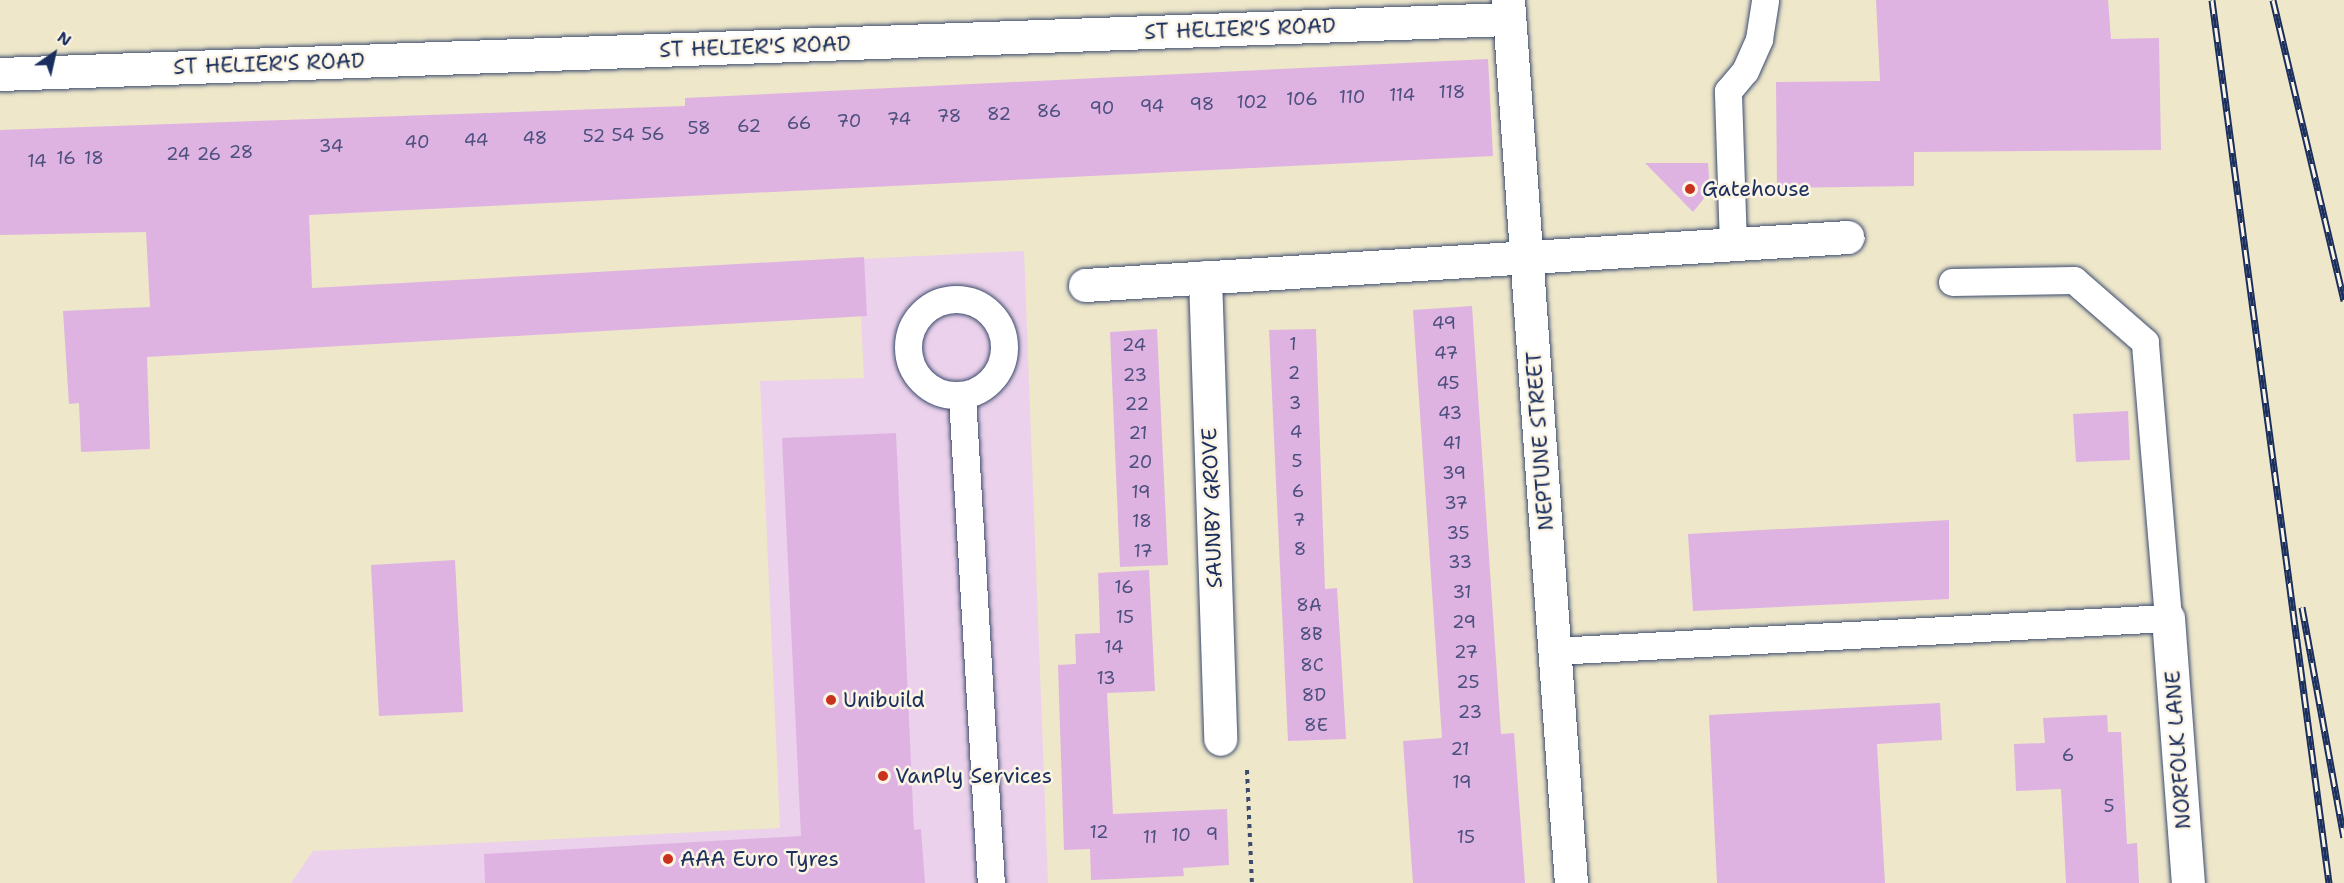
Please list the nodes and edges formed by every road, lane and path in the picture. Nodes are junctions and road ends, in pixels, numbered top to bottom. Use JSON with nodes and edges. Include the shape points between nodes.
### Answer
{"nodes":[{"id":1,"x":1765,"y":0,"type":"edge"},
{"id":2,"x":1509,"y":10,"type":"edge"},
{"id":3,"x":0,"y":74,"type":"edge"},
{"id":4,"x":1846,"y":237,"type":"dead end"},
{"id":5,"x":1733,"y":245,"type":"junction"},
{"id":6,"x":1527,"y":257,"type":"junction"},
{"id":7,"x":1205,"y":277,"type":"junction"},
{"id":8,"x":1952,"y":282,"type":"dead end"},
{"id":9,"x":1085,"y":285,"type":"dead end"},
{"id":10,"x":962,"y":397,"type":"dead end"},
{"id":11,"x":2168,"y":618,"type":"junction"},
{"id":12,"x":1554,"y":651,"type":"junction"},
{"id":13,"x":1220,"y":739,"type":"joint"},
{"id":14,"x":991,"y":883,"type":"edge"},
{"id":15,"x":1252,"y":883,"type":"edge"},
{"id":16,"x":1571,"y":883,"type":"edge"},
{"id":17,"x":2188,"y":883,"type":"edge"}],
"edges":[{"from":1,"to":5,"type":"lane","via":[[1759,39],[1745,71],[1728,91]]},
{"from":2,"to":3,"type":"street","name":"ST HELIER'S ROAD"},
{"from":2,"to":6,"type":"street","name":"NEPTUNE STREET"},
{"from":4,"to":5,"type":"street"},
{"from":5,"to":6,"type":"street"},
{"from":6,"to":7,"type":"street"},
{"from":6,"to":12,"type":"street","name":"NEPTUNE STREET"},
{"from":7,"to":9,"type":"street"},
{"from":7,"to":13,"type":"street","name":"SAUNBY GROVE"},
{"from":8,"to":11,"type":"lane","via":[[2074,280],[2145,342]]},
{"from":10,"to":14,"type":"lane"},
{"from":11,"to":12,"type":"lane"},
{"from":11,"to":17,"type":"street","name":"NORFOLK LANE"},
{"from":12,"to":16,"type":"street","name":"NEPTUNE STREET"},
{"from":13,"to":15,"type":"path","via":[[1246,769]]}]}
